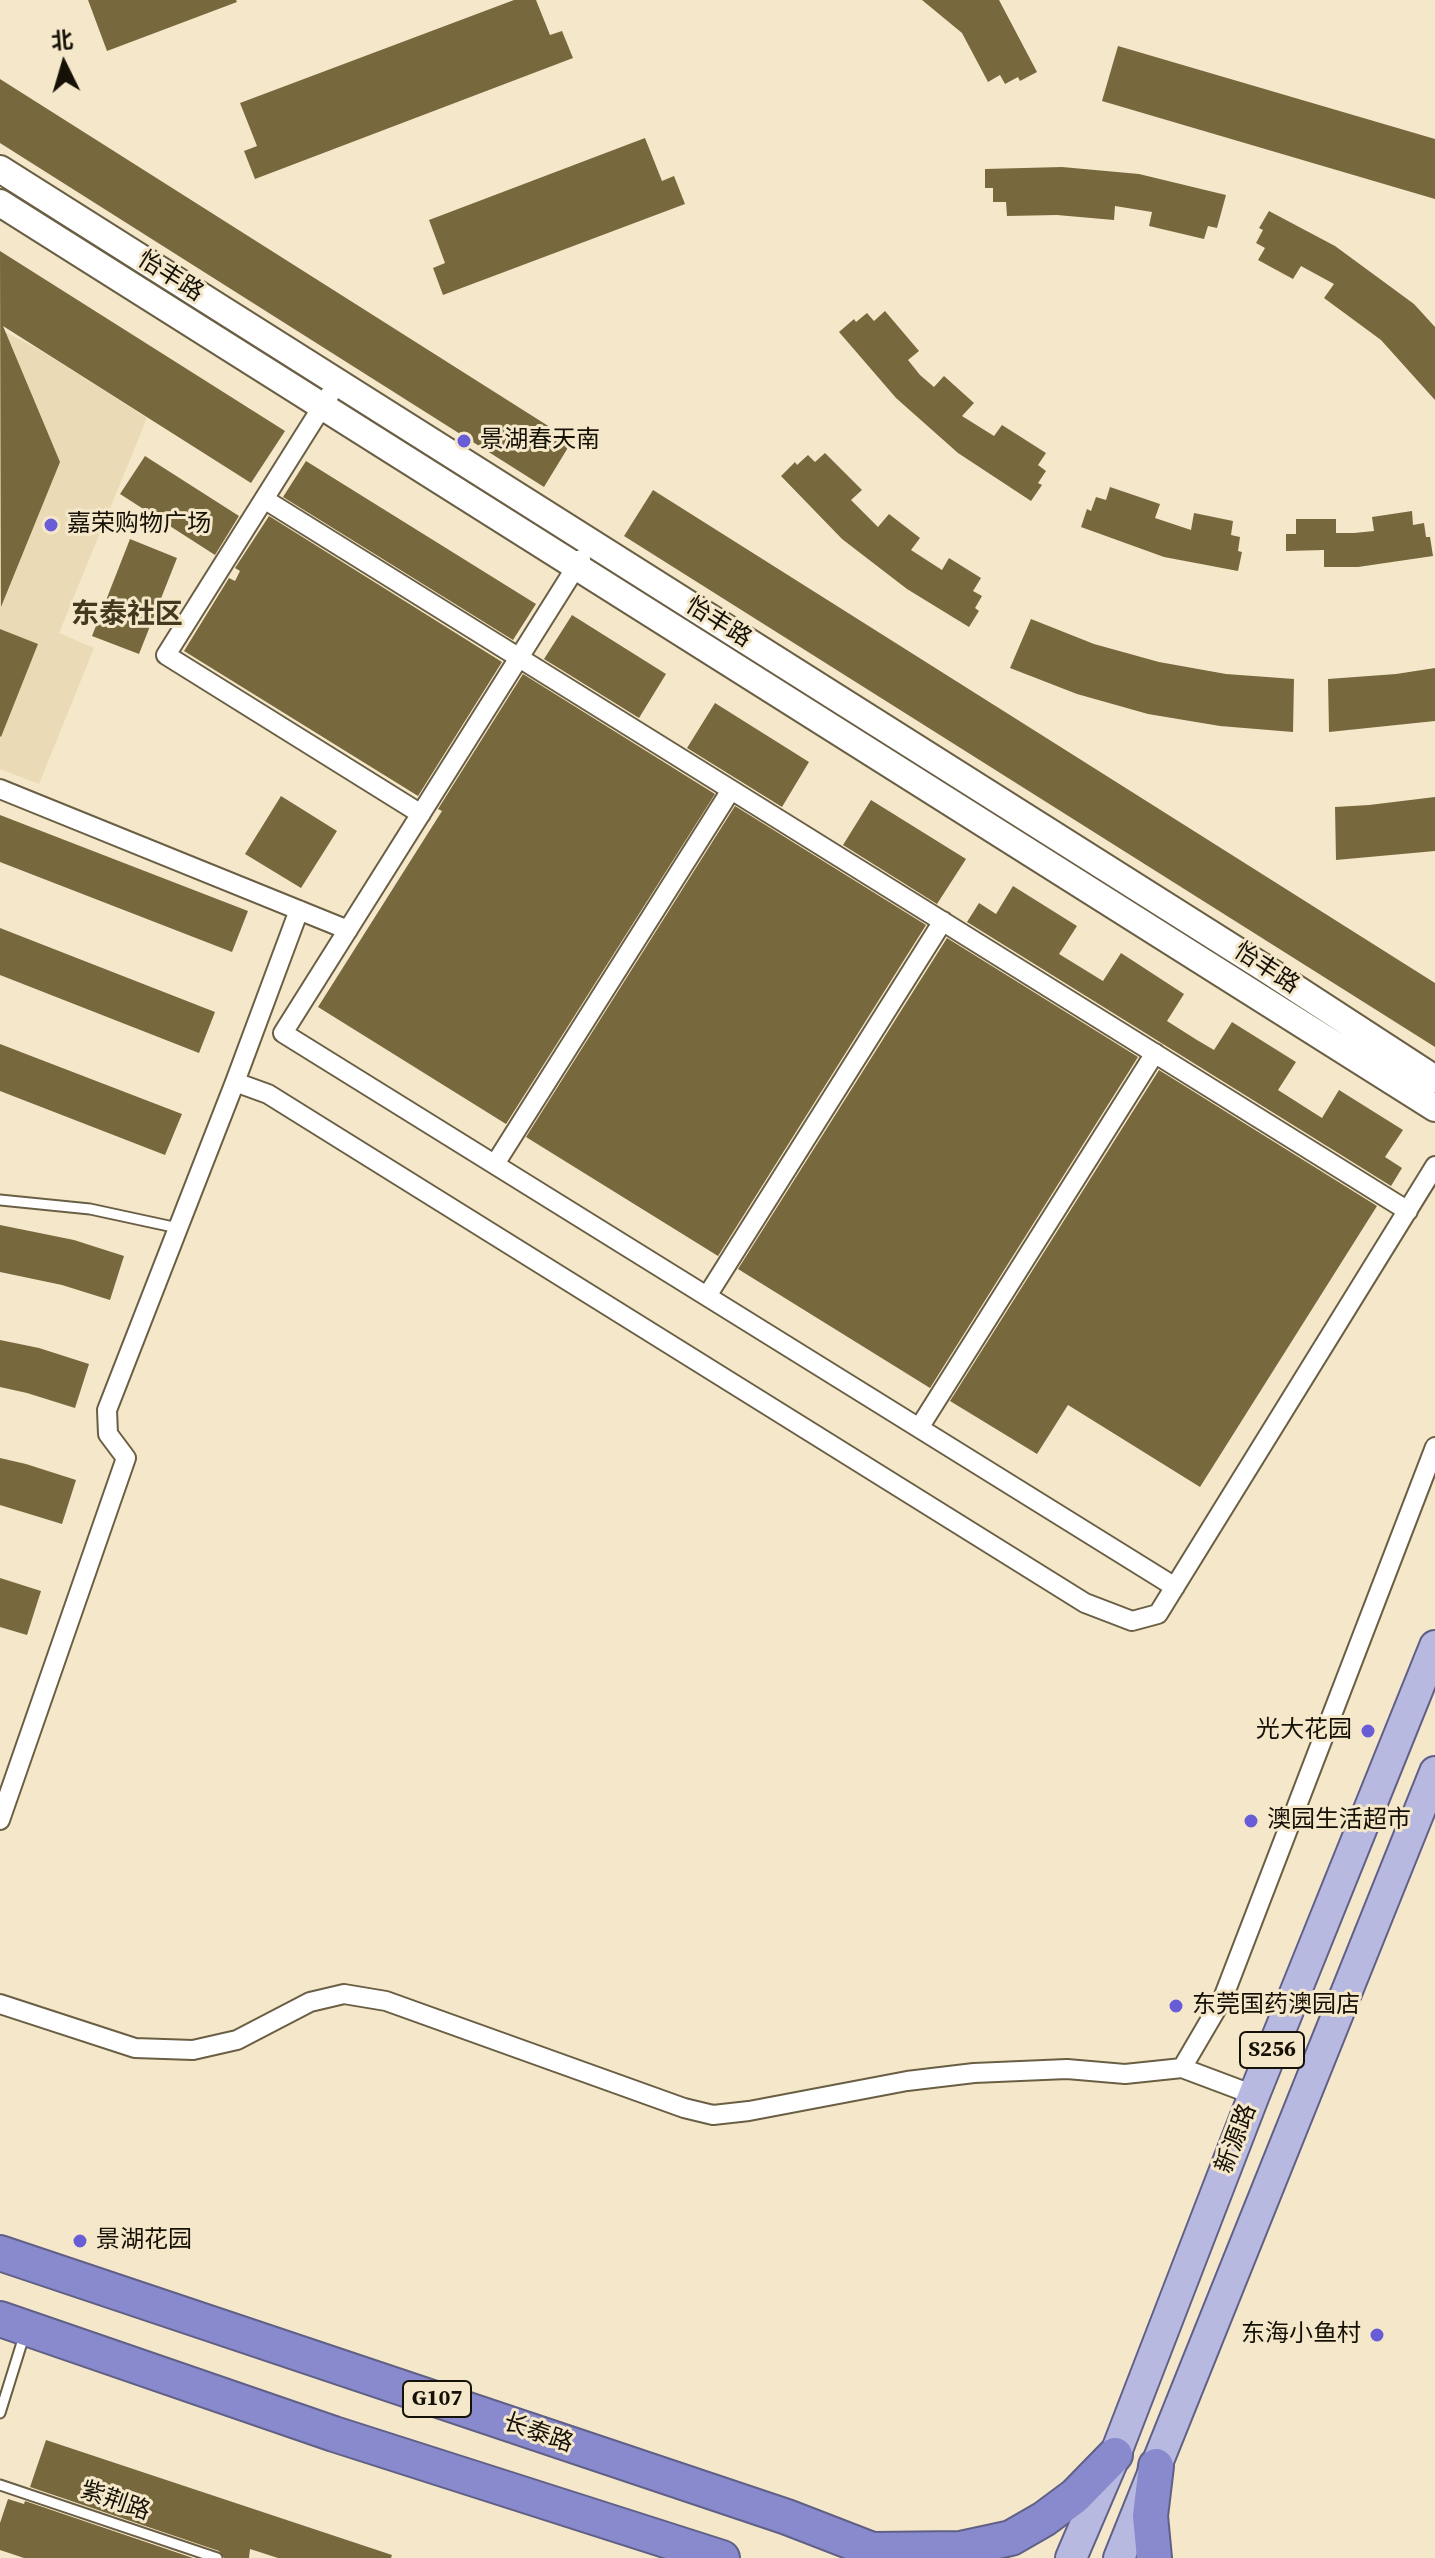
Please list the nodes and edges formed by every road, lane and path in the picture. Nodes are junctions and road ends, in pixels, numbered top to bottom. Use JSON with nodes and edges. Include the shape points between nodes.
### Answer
{"nodes":[{"id":1,"x":0,"y":169,"type":"edge"},
{"id":2,"x":0,"y":203,"type":"edge"},
{"id":3,"x":337,"y":383,"type":"junction"},
{"id":4,"x":322,"y":407,"type":"junction"},
{"id":5,"x":264,"y":499,"type":"junction"},
{"id":6,"x":591,"y":543,"type":"junction"},
{"id":7,"x":576,"y":567,"type":"junction"},
{"id":8,"x":519,"y":658,"type":"junction"},
{"id":9,"x":0,"y":789,"type":"edge"},
{"id":10,"x":731,"y":790,"type":"junction"},
{"id":11,"x":421,"y":814,"type":"junction"},
{"id":12,"x":299,"y":910,"type":"junction"},
{"id":13,"x":943,"y":921,"type":"junction"},
{"id":14,"x":348,"y":930,"type":"junction"},
{"id":15,"x":1155,"y":1053,"type":"junction"},
{"id":16,"x":1435,"y":1079,"type":"edge"},
{"id":17,"x":235,"y":1082,"type":"junction"},
{"id":18,"x":1435,"y":1108,"type":"edge"},
{"id":19,"x":495,"y":1164,"type":"junction"},
{"id":20,"x":1435,"y":1166,"type":"edge"},
{"id":21,"x":0,"y":1200,"type":"edge"},
{"id":22,"x":1408,"y":1211,"type":"junction"},
{"id":23,"x":178,"y":1228,"type":"junction"},
{"id":24,"x":707,"y":1296,"type":"junction"},
{"id":25,"x":919,"y":1428,"type":"junction"},
{"id":26,"x":1435,"y":1447,"type":"edge"},
{"id":27,"x":1175,"y":1587,"type":"junction"},
{"id":28,"x":1435,"y":1646,"type":"edge"},
{"id":29,"x":1435,"y":1772,"type":"edge"},
{"id":30,"x":0,"y":1820,"type":"edge"},
{"id":31,"x":0,"y":2004,"type":"edge"},
{"id":32,"x":1182,"y":2068,"type":"junction"},
{"id":33,"x":1254,"y":2095,"type":"junction"},
{"id":34,"x":0,"y":2253,"type":"edge"},
{"id":35,"x":13,"y":2324,"type":"edge"},
{"id":36,"x":0,"y":2413,"type":"edge"},
{"id":37,"x":1115,"y":2455,"type":"junction"},
{"id":38,"x":1156,"y":2466,"type":"junction"},
{"id":39,"x":0,"y":2485,"type":"edge"},
{"id":40,"x":883,"y":2554,"type":"edge"},
{"id":41,"x":217,"y":2558,"type":"edge"},
{"id":42,"x":722,"y":2558,"type":"edge"},
{"id":43,"x":1071,"y":2558,"type":"edge"},
{"id":44,"x":1119,"y":2558,"type":"edge"},
{"id":45,"x":1154,"y":2558,"type":"edge"}],
"edges":[{"from":1,"to":3,"type":"street","name":"怡丰路"},
{"from":2,"to":4,"type":"street","name":"怡丰路"},
{"from":3,"to":4,"type":"street"},
{"from":3,"to":6,"type":"street","name":"怡丰路"},
{"from":4,"to":5,"type":"street"},
{"from":4,"to":7,"type":"street","name":"怡丰路"},
{"from":5,"to":8,"type":"street"},
{"from":5,"to":11,"type":"street","via":[[166,655]]},
{"from":6,"to":7,"type":"street"},
{"from":6,"to":16,"type":"street","name":"怡丰路"},
{"from":7,"to":8,"type":"street"},
{"from":7,"to":18,"type":"street","name":"怡丰路"},
{"from":8,"to":10,"type":"street"},
{"from":8,"to":11,"type":"street"},
{"from":9,"to":12,"type":"street"},
{"from":10,"to":13,"type":"street"},
{"from":10,"to":19,"type":"street"},
{"from":11,"to":14,"type":"street"},
{"from":12,"to":14,"type":"street"},
{"from":12,"to":17,"type":"street"},
{"from":13,"to":15,"type":"street"},
{"from":13,"to":24,"type":"street"},
{"from":14,"to":19,"type":"street","via":[[283,1033]]},
{"from":15,"to":22,"type":"street"},
{"from":15,"to":25,"type":"street"},
{"from":17,"to":23,"type":"street"},
{"from":17,"to":27,"type":"street","via":[[282,1102],[1085,1603],[1132,1621],[1158,1614]]},
{"from":19,"to":24,"type":"street"},
{"from":20,"to":22,"type":"street"},
{"from":21,"to":23,"type":"lane","via":[[90,1209]]},
{"from":22,"to":27,"type":"street"},
{"from":23,"to":30,"type":"street","via":[[107,1410],[108,1434],[126,1458]]},
{"from":24,"to":25,"type":"street"},
{"from":25,"to":27,"type":"street"},
{"from":26,"to":32,"type":"street","via":[[1223,1998]]},
{"from":28,"to":33,"type":"main road","name":"新源路","number":"S256"},
{"from":29,"to":38,"type":"main road","name":"新源路","number":"S256"},
{"from":31,"to":32,"type":"street","via":[[135,2048],[193,2050],[237,2040],[310,2002],[344,1994],[386,2001],[713,2115],[974,2073],[1067,2069],[1125,2074]]},
{"from":32,"to":33,"type":"street"},
{"from":33,"to":37,"type":"main road","name":"新源路","number":"S256"},
{"from":34,"to":40,"type":"highway","name":"长泰路","number":"G107","via":[[787,2517]]},
{"from":35,"to":36,"type":"lane"},
{"from":35,"to":42,"type":"highway"},
{"from":37,"to":40,"type":"highway","via":[[1075,2496],[1011,2538],[960,2549]]},
{"from":37,"to":43,"type":"main road","number":"S256"},
{"from":38,"to":44,"type":"main road","number":"S256"},
{"from":38,"to":45,"type":"highway","via":[[1150,2516]]},
{"from":39,"to":41,"type":"lane","name":"紫荆路"}]}
